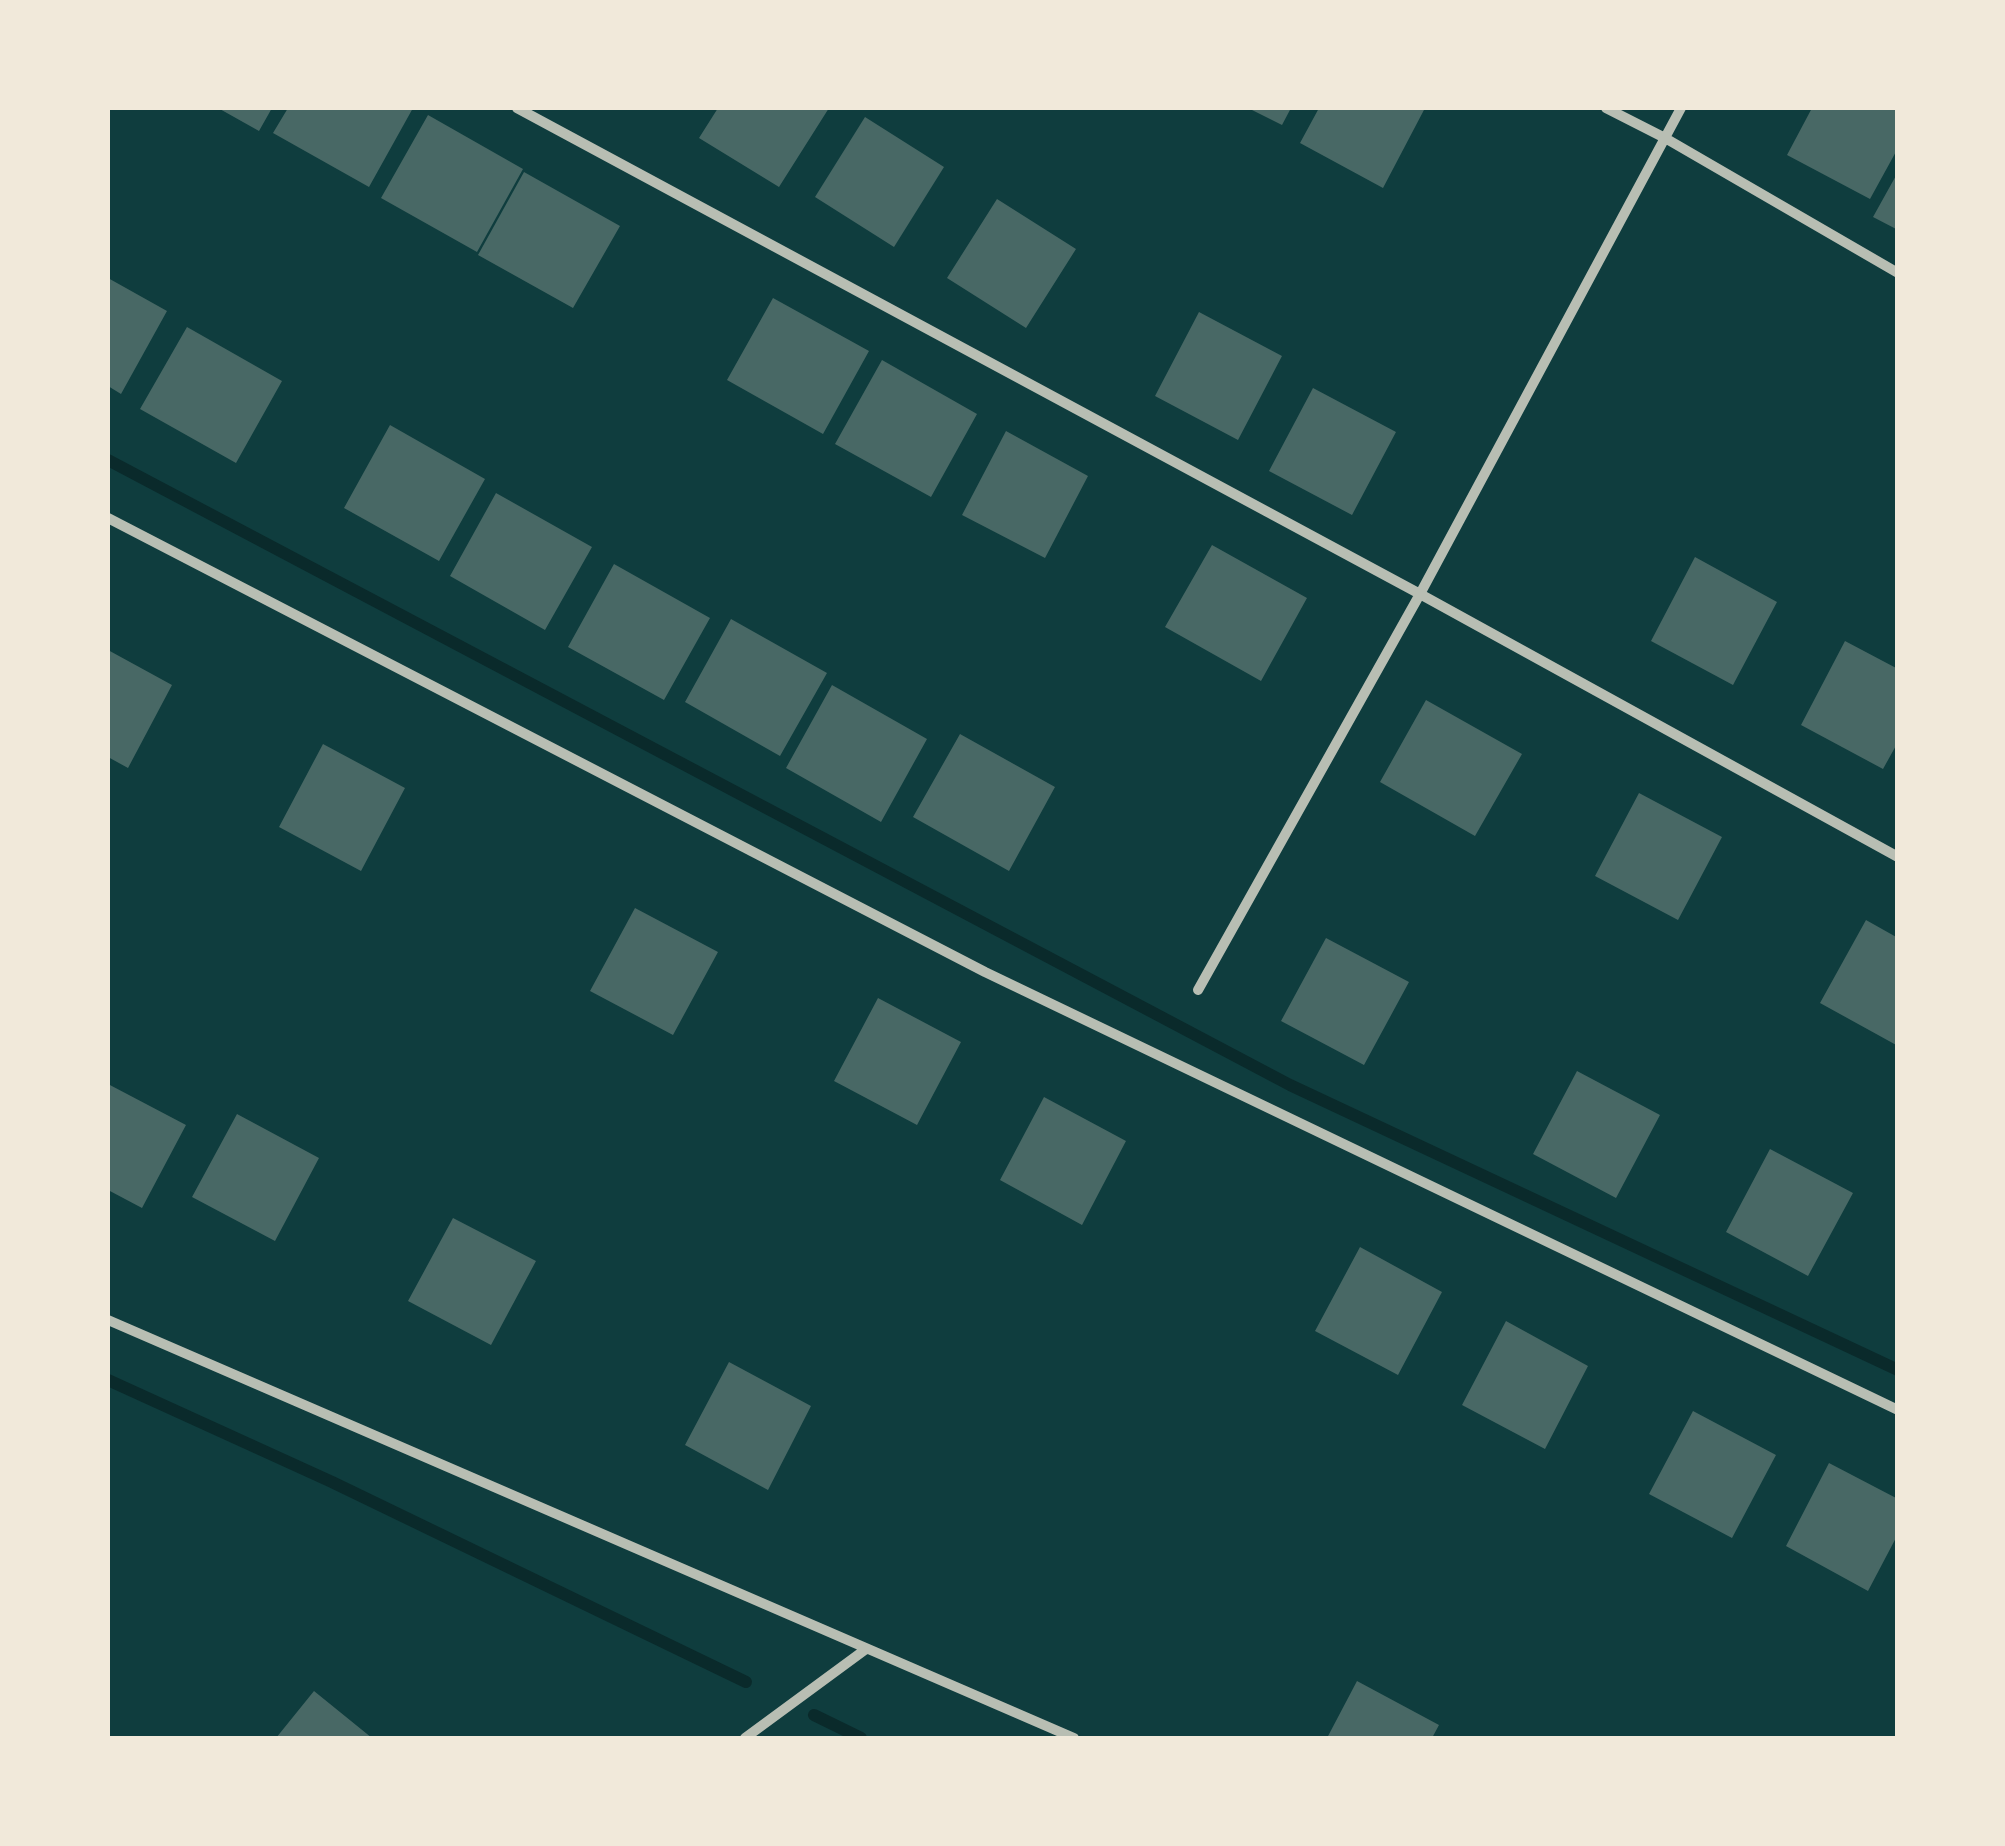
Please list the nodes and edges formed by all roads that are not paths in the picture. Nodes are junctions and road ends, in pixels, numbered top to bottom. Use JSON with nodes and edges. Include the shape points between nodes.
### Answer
{"nodes":[{"id":1,"x":517,"y":108,"type":"edge"},
{"id":2,"x":1606,"y":108,"type":"edge"},
{"id":3,"x":1681,"y":108,"type":"edge"},
{"id":4,"x":1665,"y":138,"type":"junction"},
{"id":5,"x":1898,"y":274,"type":"edge"},
{"id":6,"x":108,"y":518,"type":"edge"},
{"id":7,"x":1420,"y":594,"type":"junction"},
{"id":8,"x":1898,"y":857,"type":"edge"},
{"id":9,"x":1198,"y":990,"type":"dead end"},
{"id":10,"x":108,"y":1320,"type":"edge"},
{"id":11,"x":1898,"y":1410,"type":"edge"},
{"id":12,"x":866,"y":1649,"type":"junction"},
{"id":13,"x":745,"y":1738,"type":"edge"},
{"id":14,"x":1074,"y":1738,"type":"edge"}],
"edges":[{"from":1,"to":7,"type":"street"},
{"from":2,"to":4,"type":"street"},
{"from":3,"to":4,"type":"street"},
{"from":4,"to":5,"type":"street"},
{"from":4,"to":7,"type":"street"},
{"from":6,"to":11,"type":"street","via":[[985,972]]},
{"from":7,"to":8,"type":"street"},
{"from":7,"to":9,"type":"street"},
{"from":10,"to":12,"type":"street"},
{"from":12,"to":13,"type":"street"},
{"from":12,"to":14,"type":"street"}]}
